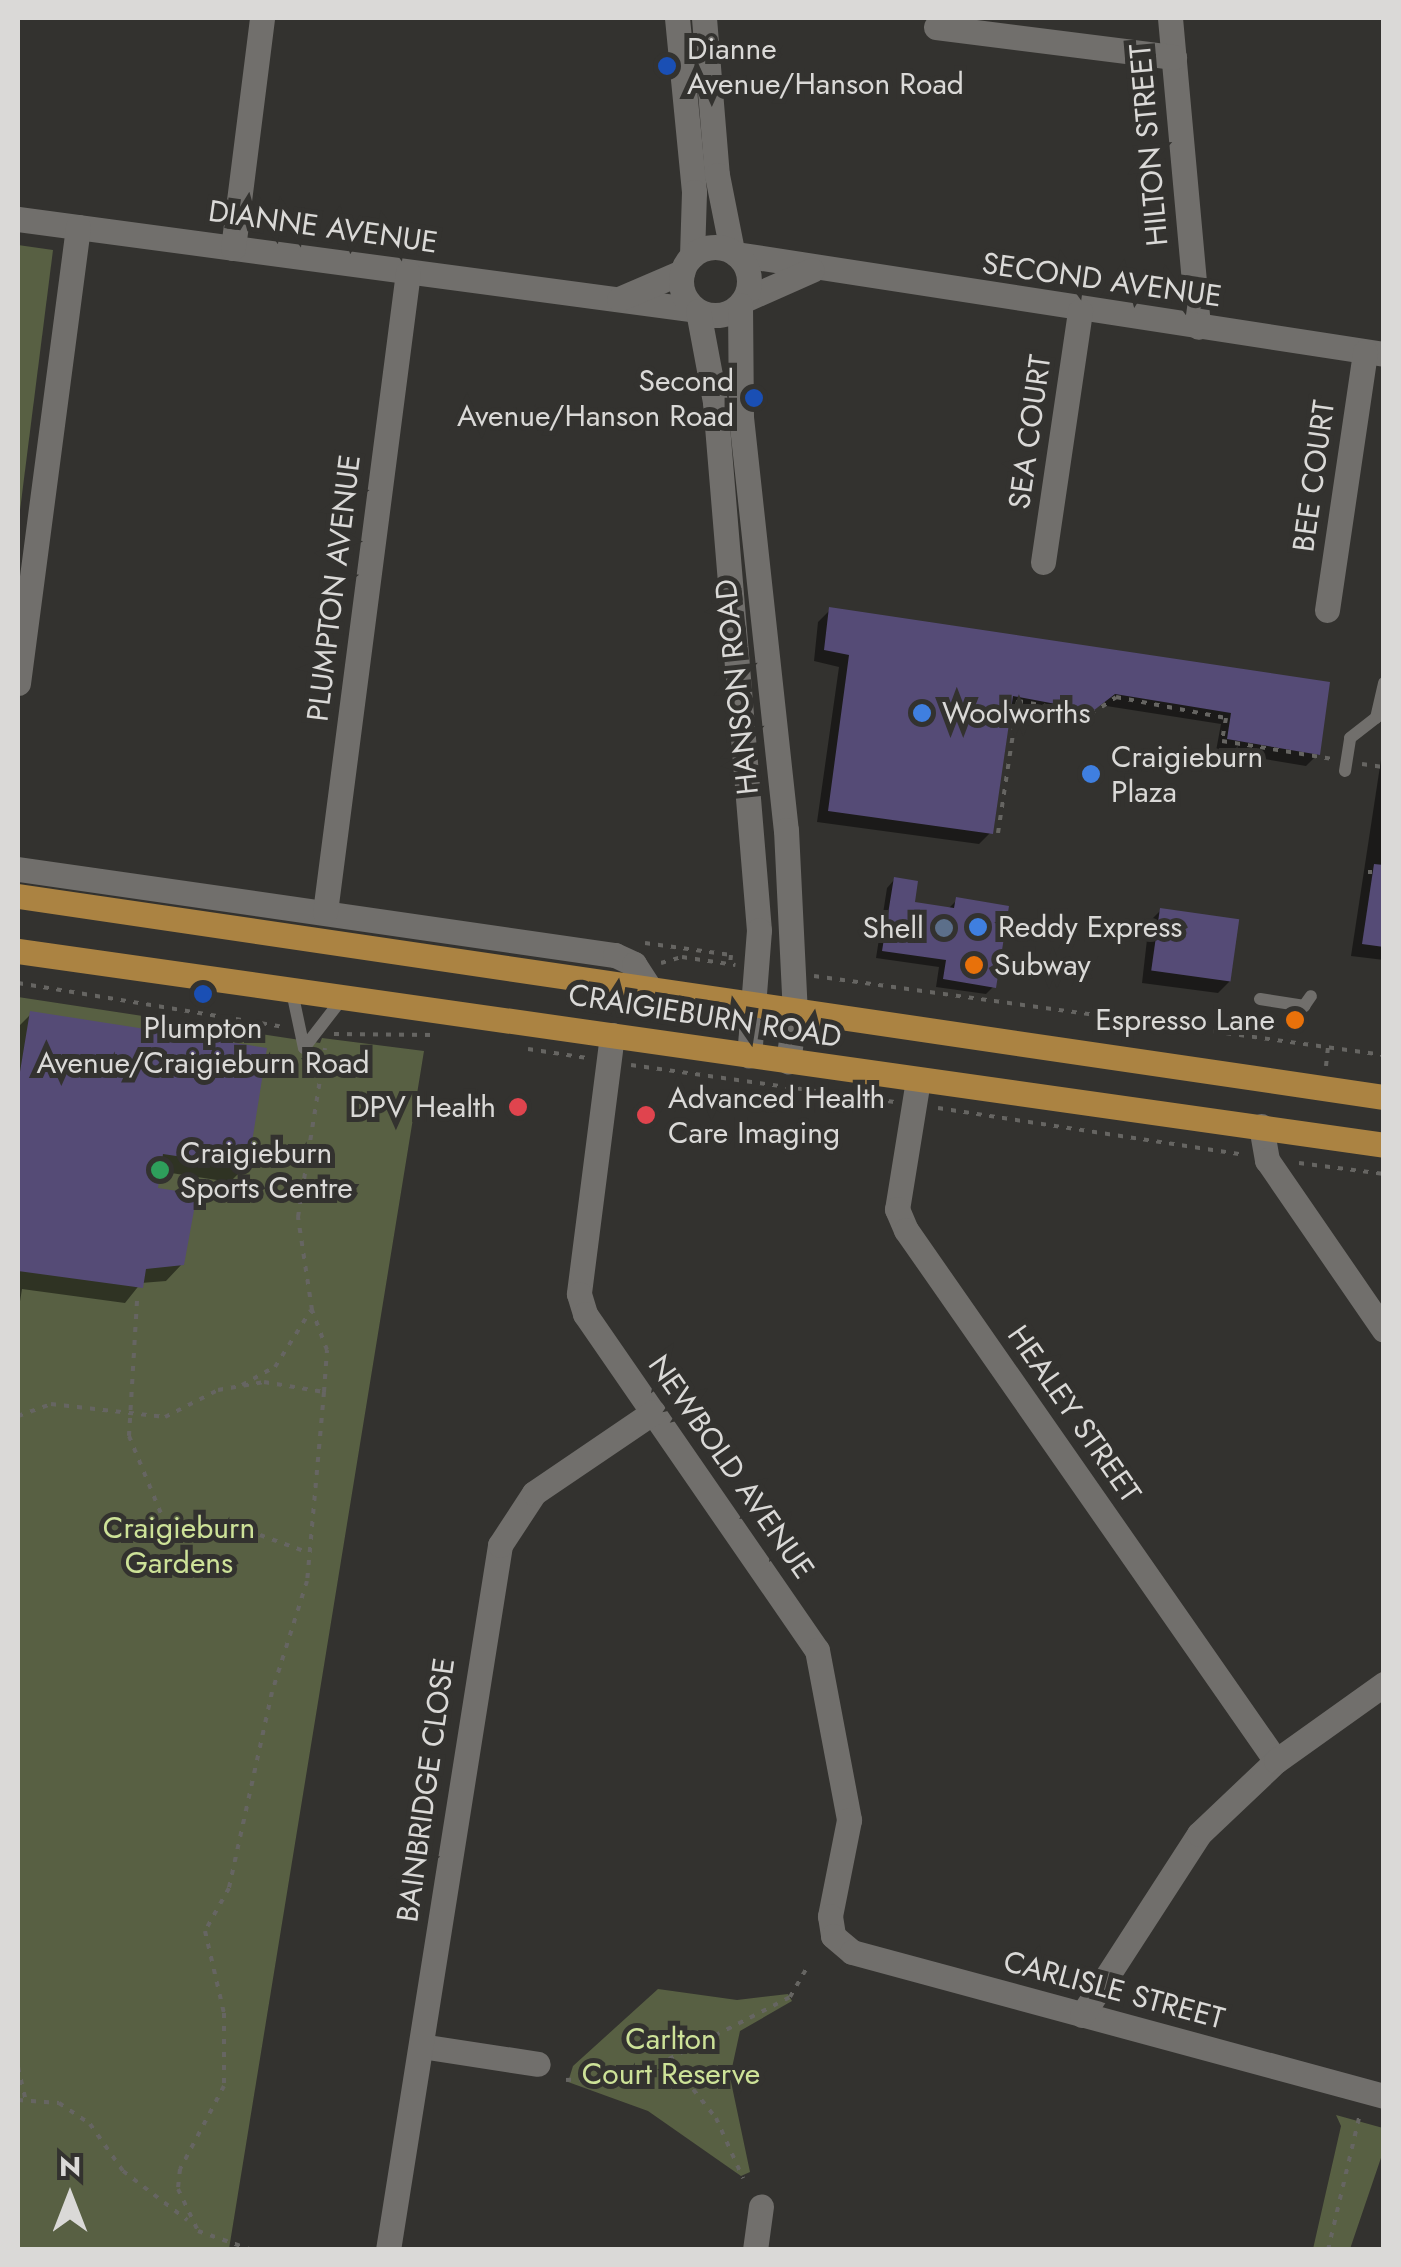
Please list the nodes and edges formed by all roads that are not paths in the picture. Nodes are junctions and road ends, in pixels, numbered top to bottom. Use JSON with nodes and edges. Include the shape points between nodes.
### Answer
{"nodes":[{"id":1,"x":262,"y":18,"type":"edge"},
{"id":2,"x":677,"y":18,"type":"edge"},
{"id":3,"x":704,"y":18,"type":"edge"},
{"id":4,"x":1170,"y":18,"type":"edge"},
{"id":5,"x":936,"y":28,"type":"dead end"},
{"id":6,"x":1174,"y":57,"type":"junction"},
{"id":7,"x":18,"y":220,"type":"edge"},
{"id":8,"x":78,"y":227,"type":"junction"},
{"id":9,"x":233,"y":248,"type":"junction"},
{"id":10,"x":734,"y":253,"type":"junction"},
{"id":11,"x":688,"y":264,"type":"junction"},
{"id":12,"x":812,"y":270,"type":"junction"},
{"id":13,"x":408,"y":272,"type":"junction"},
{"id":14,"x":619,"y":299,"type":"junction"},
{"id":15,"x":742,"y":302,"type":"junction"},
{"id":16,"x":697,"y":310,"type":"junction"},
{"id":17,"x":1080,"y":311,"type":"junction"},
{"id":18,"x":1198,"y":327,"type":"junction"},
{"id":19,"x":1374,"y":353,"type":"edge"},
{"id":20,"x":1044,"y":562,"type":"dead end"},
{"id":21,"x":1327,"y":610,"type":"dead end"},
{"id":22,"x":18,"y":682,"type":"edge"},
{"id":23,"x":1384,"y":684,"type":"edge"},
{"id":24,"x":1346,"y":766,"type":"road end"},
{"id":25,"x":18,"y":869,"type":"edge"},
{"id":26,"x":18,"y":896,"type":"edge"},
{"id":27,"x":324,"y":912,"type":"junction"},
{"id":28,"x":18,"y":951,"type":"edge"},
{"id":29,"x":644,"y":980,"type":"junction"},
{"id":30,"x":291,"y":986,"type":"junction"},
{"id":31,"x":346,"y":994,"type":"junction"},
{"id":32,"x":1311,"y":996,"type":"dead end"},
{"id":33,"x":1260,"y":1000,"type":"dead end"},
{"id":34,"x":757,"y":1005,"type":"junction"},
{"id":35,"x":795,"y":1010,"type":"junction"},
{"id":36,"x":612,"y":1035,"type":"junction"},
{"id":37,"x":749,"y":1056,"type":"junction"},
{"id":38,"x":788,"y":1062,"type":"junction"},
{"id":39,"x":916,"y":1092,"type":"junction"},
{"id":40,"x":1384,"y":1097,"type":"edge"},
{"id":41,"x":1262,"y":1126,"type":"junction"},
{"id":42,"x":1384,"y":1145,"type":"edge"},
{"id":43,"x":1384,"y":1330,"type":"edge"},
{"id":44,"x":653,"y":1412,"type":"junction"},
{"id":45,"x":1384,"y":1684,"type":"edge"},
{"id":46,"x":1276,"y":1761,"type":"junction"},
{"id":47,"x":834,"y":1936,"type":"joint"},
{"id":48,"x":1082,"y":2015,"type":"junction"},
{"id":49,"x":421,"y":2046,"type":"junction"},
{"id":50,"x":538,"y":2064,"type":"dead end"},
{"id":51,"x":1384,"y":2096,"type":"edge"},
{"id":52,"x":761,"y":2206,"type":"dead end"},
{"id":53,"x":388,"y":2250,"type":"edge"},
{"id":54,"x":755,"y":2250,"type":"edge"}],
"edges":[{"from":1,"to":9,"type":"street"},
{"from":2,"to":11,"type":"street","via":[[694,192]]},
{"from":3,"to":10,"type":"street","via":[[717,176]]},
{"from":4,"to":6,"type":"street","name":"HILTON STREET"},
{"from":5,"to":6,"type":"street"},
{"from":6,"to":18,"type":"street","name":"HILTON STREET"},
{"from":7,"to":8,"type":"street","name":"DIANNE AVENUE"},
{"from":8,"to":9,"type":"street","name":"DIANNE AVENUE"},
{"from":8,"to":22,"type":"street"},
{"from":9,"to":13,"type":"street","name":"DIANNE AVENUE"},
{"from":10,"to":11,"type":"street","via":[[707,248]]},
{"from":10,"to":12,"type":"street","name":"SECOND AVENUE"},
{"from":10,"to":15,"type":"street","via":[[748,270]]},
{"from":11,"to":14,"type":"street"},
{"from":11,"to":16,"type":"street","via":[[683,293]]},
{"from":12,"to":15,"type":"street"},
{"from":12,"to":17,"type":"street","name":"SECOND AVENUE"},
{"from":13,"to":14,"type":"street","name":"DIANNE AVENUE"},
{"from":13,"to":27,"type":"street","name":"PLUMPTON AVENUE"},
{"from":14,"to":16,"type":"street","name":"DIANNE AVENUE"},
{"from":15,"to":16,"type":"street","via":[[724,314]]},
{"from":15,"to":35,"type":"street","name":"HANSON ROAD","via":[[736,366],[786,830]]},
{"from":16,"to":34,"type":"street","name":"HANSON ROAD","via":[[715,402],[760,968]]},
{"from":17,"to":18,"type":"street","name":"SECOND AVENUE"},
{"from":17,"to":20,"type":"street","name":"SEA COURT"},
{"from":18,"to":19,"type":"street","name":"SECOND AVENUE"},
{"from":19,"to":21,"type":"street","name":"BEE COURT"},
{"from":23,"to":24,"type":"lane","via":[[1376,718],[1350,738]]},
{"from":25,"to":27,"type":"street","name":"CRAIGIEBURN ROAD"},
{"from":26,"to":29,"type":"main road","name":"CRAIGIEBURN ROAD"},
{"from":27,"to":29,"type":"street","name":"CRAIGIEBURN ROAD","via":[[615,955]]},
{"from":28,"to":30,"type":"main road","name":"CRAIGIEBURN ROAD"},
{"from":29,"to":34,"type":"main road","name":"CRAIGIEBURN ROAD"},
{"from":30,"to":31,"type":"main road","name":"CRAIGIEBURN ROAD"},
{"from":30,"to":31,"type":"lane","via":[[304,1048]]},
{"from":31,"to":36,"type":"main road","name":"CRAIGIEBURN ROAD"},
{"from":32,"to":33,"type":"lane","via":[[1304,1006]]},
{"from":34,"to":35,"type":"main road","name":"CRAIGIEBURN ROAD"},
{"from":34,"to":37,"type":"street","name":"HANSON ROAD"},
{"from":35,"to":38,"type":"street","name":"HANSON ROAD"},
{"from":35,"to":40,"type":"main road","name":"CRAIGIEBURN ROAD"},
{"from":36,"to":37,"type":"main road","name":"CRAIGIEBURN ROAD"},
{"from":36,"to":44,"type":"street","name":"NEWBOLD AVENUE","via":[[579,1294],[585,1314]]},
{"from":37,"to":38,"type":"main road","name":"CRAIGIEBURN ROAD"},
{"from":38,"to":39,"type":"main road","name":"CRAIGIEBURN ROAD"},
{"from":39,"to":41,"type":"main road","name":"CRAIGIEBURN ROAD"},
{"from":39,"to":46,"type":"street","name":"HEALEY STREET","via":[[898,1209],[906,1230]]},
{"from":41,"to":42,"type":"main road","name":"CRAIGIEBURN ROAD"},
{"from":41,"to":43,"type":"street","via":[[1267,1160]]},
{"from":44,"to":47,"type":"street","name":"NEWBOLD AVENUE","via":[[818,1650],[848,1820],[830,1916]]},
{"from":44,"to":49,"type":"street","name":"BAINBRIDGE CLOSE","via":[[534,1493],[500,1545]]},
{"from":45,"to":46,"type":"street"},
{"from":46,"to":48,"type":"street","via":[[1199,1834]]},
{"from":47,"to":48,"type":"street","name":"CARLISLE STREET","via":[[852,1952]]},
{"from":48,"to":51,"type":"street","name":"CARLISLE STREET"},
{"from":49,"to":50,"type":"street"},
{"from":49,"to":53,"type":"street","name":"BAINBRIDGE CLOSE"},
{"from":52,"to":54,"type":"street"}]}
